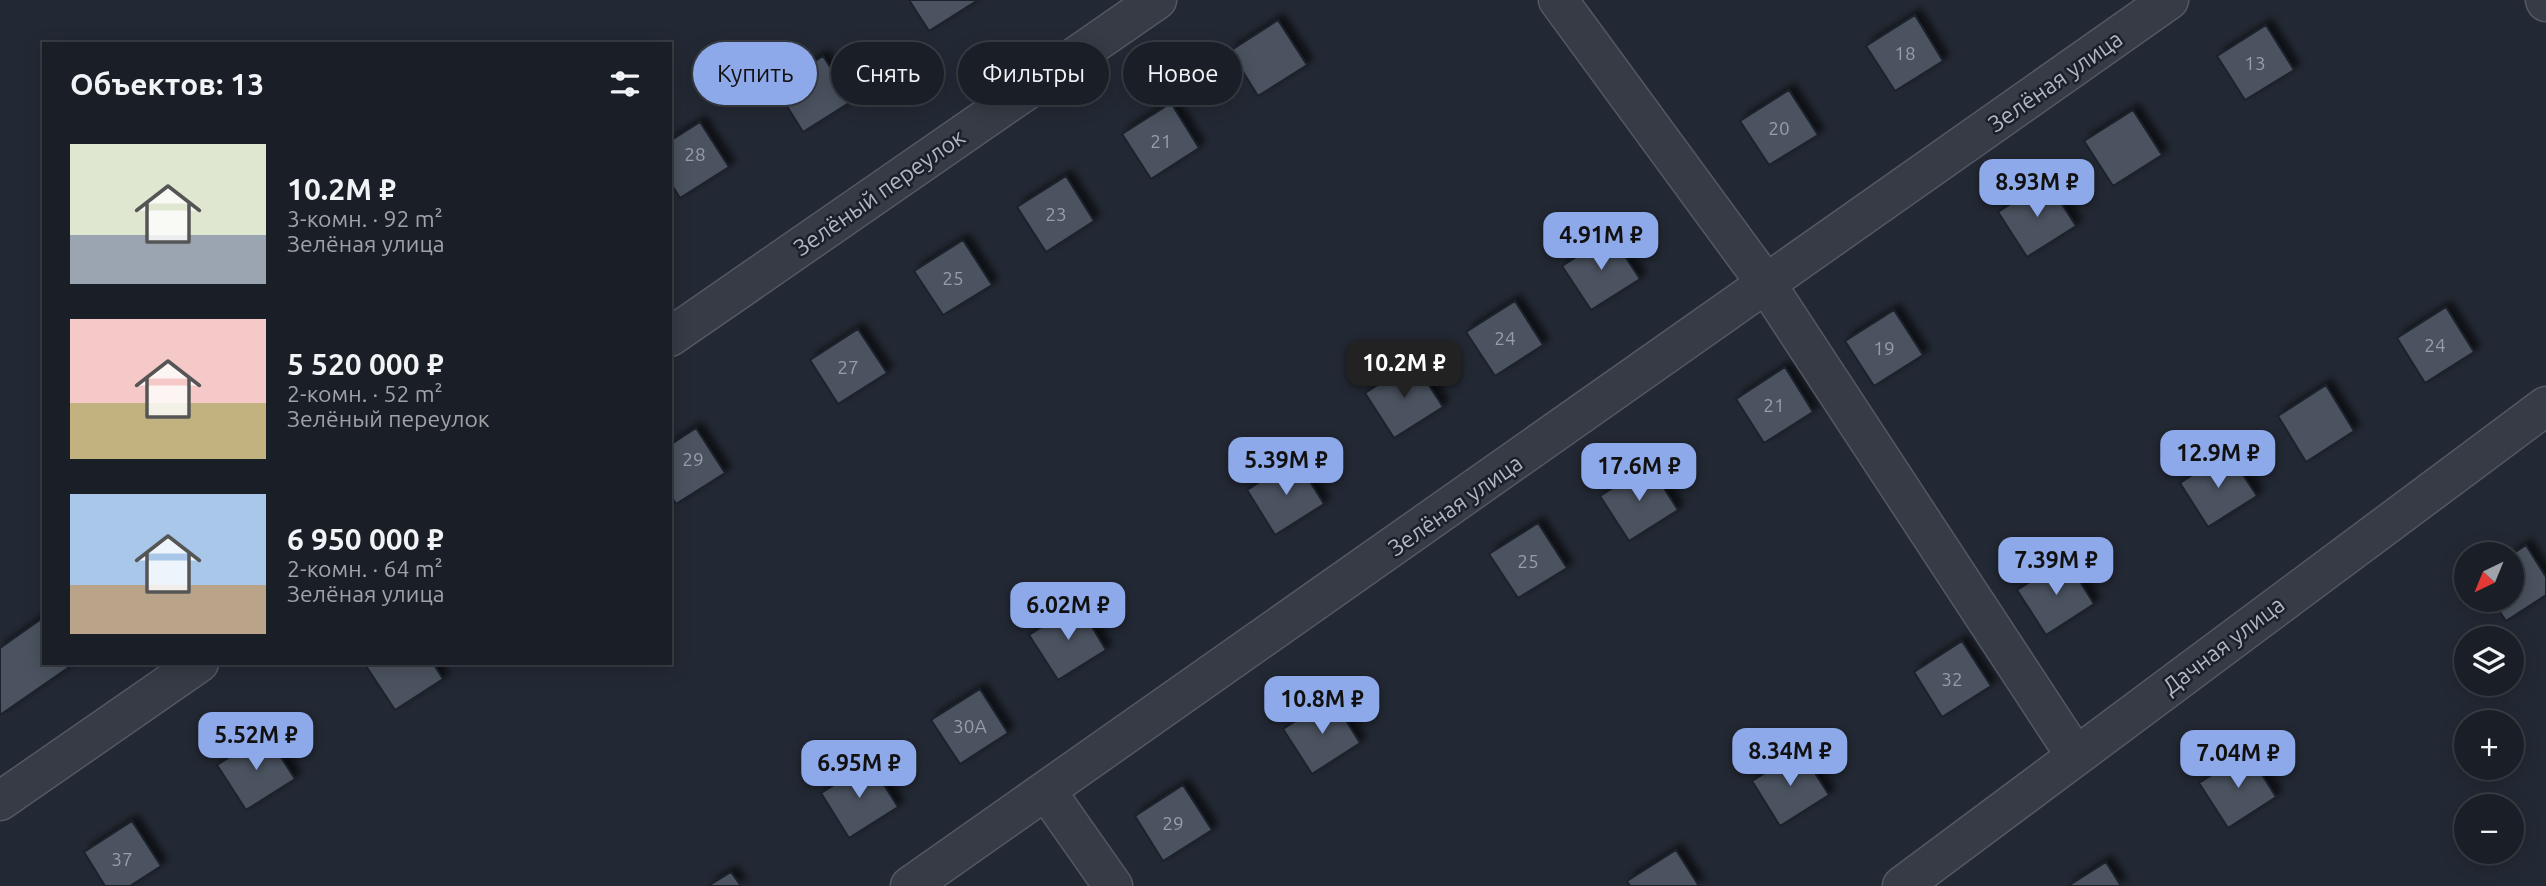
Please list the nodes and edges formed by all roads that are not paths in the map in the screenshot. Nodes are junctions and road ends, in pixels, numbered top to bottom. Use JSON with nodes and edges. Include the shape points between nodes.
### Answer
{"nodes":[{"id":1,"x":1157,"y":0,"type":"edge"},
{"id":2,"x":1558,"y":0,"type":"edge"},
{"id":3,"x":2169,"y":0,"type":"edge"},
{"id":4,"x":1767,"y":285,"type":"junction"},
{"id":5,"x":672,"y":336,"type":"edge"},
{"id":6,"x":2546,"y":406,"type":"edge"},
{"id":7,"x":196,"y":665,"type":"edge"},
{"id":8,"x":2075,"y":755,"type":"junction"},
{"id":9,"x":1047,"y":792,"type":"junction"},
{"id":10,"x":0,"y":801,"type":"edge"},
{"id":11,"x":910,"y":886,"type":"edge"},
{"id":12,"x":1113,"y":886,"type":"edge"},
{"id":13,"x":1902,"y":886,"type":"edge"}],
"edges":[{"from":1,"to":5,"type":"street","name":"Зелёный переулок"},
{"from":2,"to":4,"type":"street"},
{"from":3,"to":4,"type":"street","name":"Зелёная улица"},
{"from":4,"to":8,"type":"street"},
{"from":4,"to":9,"type":"street","name":"Зелёная улица"},
{"from":6,"to":8,"type":"street","name":"Дачная улица"},
{"from":7,"to":10,"type":"street"},
{"from":8,"to":13,"type":"street","name":"Дачная улица"},
{"from":9,"to":11,"type":"street","name":"Зелёная улица"},
{"from":9,"to":12,"type":"street"}]}
